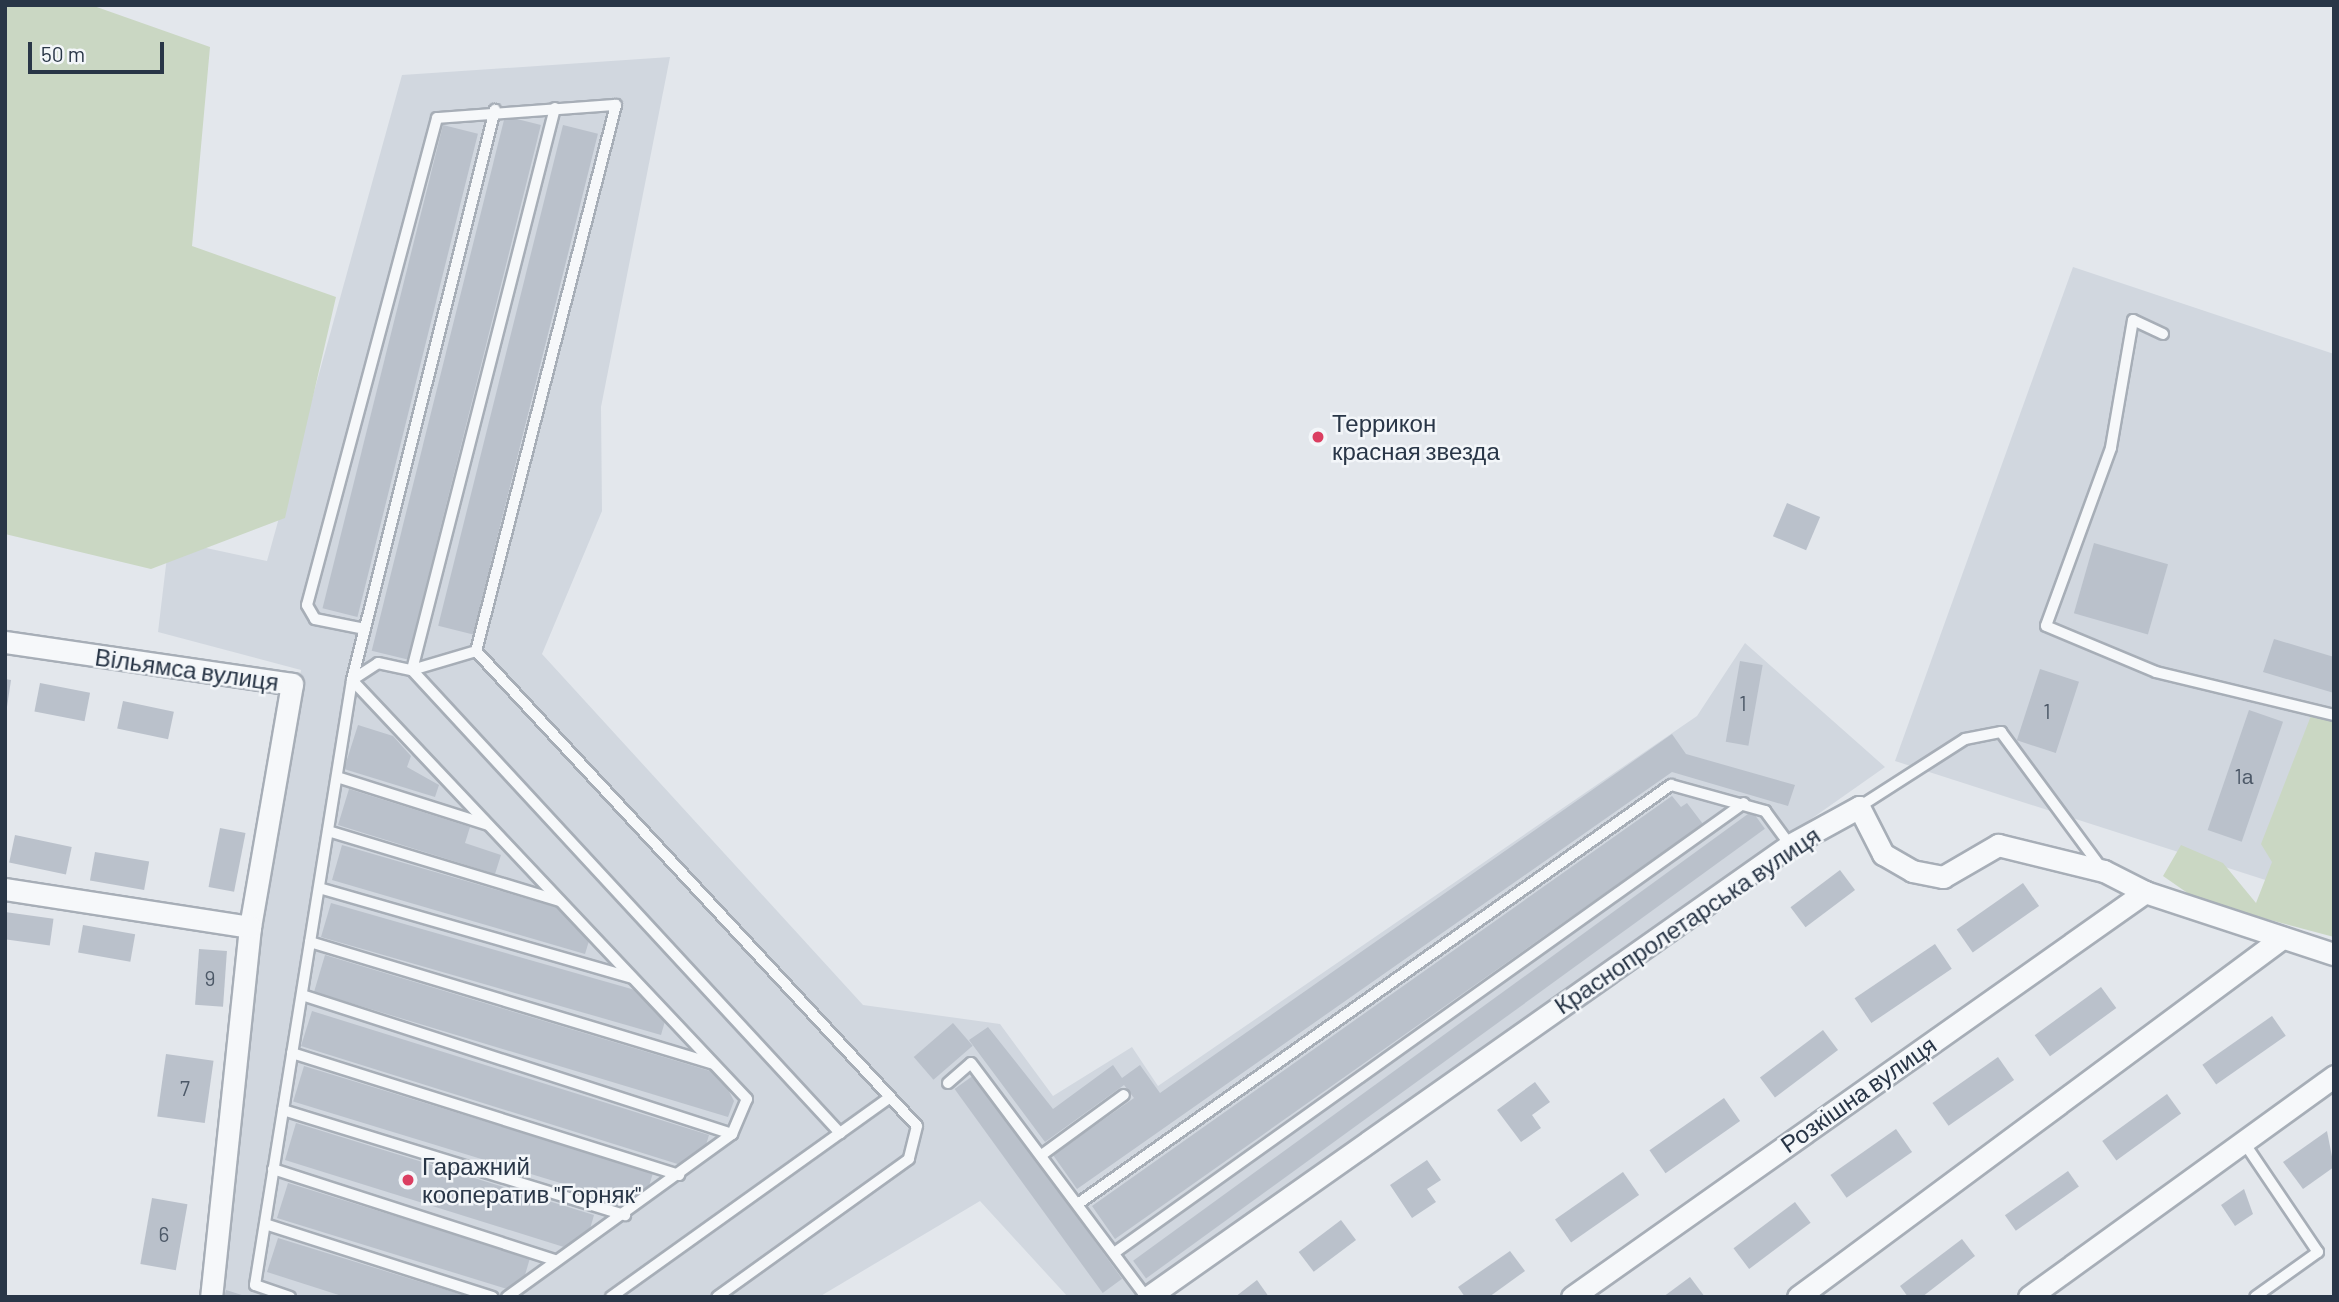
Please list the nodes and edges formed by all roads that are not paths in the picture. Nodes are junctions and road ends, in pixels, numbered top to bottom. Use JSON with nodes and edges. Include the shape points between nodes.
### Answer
{"nodes":[{"id":1,"x":555,"y":108,"type":"junction"},
{"id":2,"x":495,"y":110,"type":"junction"},
{"id":3,"x":2162,"y":334,"type":"dead end"},
{"id":4,"x":365,"y":629,"type":"junction"},
{"id":5,"x":5,"y":642,"type":"edge"},
{"id":6,"x":476,"y":651,"type":"junction"},
{"id":7,"x":412,"y":670,"type":"junction"},
{"id":8,"x":352,"y":680,"type":"junction"},
{"id":9,"x":2334,"y":715,"type":"edge"},
{"id":10,"x":337,"y":777,"type":"junction"},
{"id":11,"x":1744,"y":803,"type":"junction"},
{"id":12,"x":1859,"y":807,"type":"junction"},
{"id":13,"x":490,"y":825,"type":"junction"},
{"id":14,"x":328,"y":831,"type":"junction"},
{"id":15,"x":1790,"y":845,"type":"junction"},
{"id":16,"x":2104,"y":871,"type":"junction"},
{"id":17,"x":319,"y":888,"type":"junction"},
{"id":18,"x":5,"y":889,"type":"edge"},
{"id":19,"x":2145,"y":892,"type":"junction"},
{"id":20,"x":561,"y":901,"type":"junction"},
{"id":21,"x":250,"y":927,"type":"junction"},
{"id":22,"x":2281,"y":938,"type":"junction"},
{"id":23,"x":310,"y":942,"type":"junction"},
{"id":24,"x":2334,"y":954,"type":"edge"},
{"id":25,"x":634,"y":979,"type":"junction"},
{"id":26,"x":302,"y":995,"type":"junction"},
{"id":27,"x":292,"y":1053,"type":"junction"},
{"id":28,"x":715,"y":1064,"type":"junction"},
{"id":29,"x":2334,"y":1076,"type":"edge"},
{"id":30,"x":948,"y":1083,"type":"dead end"},
{"id":31,"x":1124,"y":1095,"type":"dead end"},
{"id":32,"x":890,"y":1097,"type":"junction"},
{"id":33,"x":283,"y":1110,"type":"junction"},
{"id":34,"x":840,"y":1133,"type":"junction"},
{"id":35,"x":732,"y":1134,"type":"junction"},
{"id":36,"x":2243,"y":1141,"type":"junction"},
{"id":37,"x":1043,"y":1154,"type":"junction"},
{"id":38,"x":274,"y":1168,"type":"junction"},
{"id":39,"x":679,"y":1175,"type":"junction"},
{"id":40,"x":1079,"y":1203,"type":"junction"},
{"id":41,"x":625,"y":1216,"type":"junction"},
{"id":42,"x":265,"y":1224,"type":"junction"},
{"id":43,"x":1114,"y":1253,"type":"junction"},
{"id":44,"x":555,"y":1260,"type":"junction"},
{"id":45,"x":211,"y":1297,"type":"edge"},
{"id":46,"x":290,"y":1297,"type":"edge"},
{"id":47,"x":493,"y":1297,"type":"edge"},
{"id":48,"x":507,"y":1297,"type":"edge"},
{"id":49,"x":611,"y":1297,"type":"edge"},
{"id":50,"x":717,"y":1297,"type":"edge"},
{"id":51,"x":1147,"y":1297,"type":"edge"},
{"id":52,"x":1572,"y":1297,"type":"edge"},
{"id":53,"x":1798,"y":1297,"type":"edge"},
{"id":54,"x":2029,"y":1297,"type":"edge"},
{"id":55,"x":2255,"y":1297,"type":"edge"}],
"edges":[{"from":1,"to":2,"type":"lane"},
{"from":1,"to":6,"type":"lane","via":[[617,105]]},
{"from":1,"to":7,"type":"lane"},
{"from":2,"to":4,"type":"lane"},
{"from":2,"to":4,"type":"lane","via":[[437,118],[307,606],[315,619]]},
{"from":3,"to":9,"type":"lane","via":[[2133,320],[2111,448],[2046,626],[2156,672]]},
{"from":4,"to":8,"type":"lane"},
{"from":5,"to":21,"type":"street","name":"Вільямса вулиця","via":[[292,684]]},
{"from":6,"to":7,"type":"lane"},
{"from":6,"to":32,"type":"lane"},
{"from":7,"to":8,"type":"lane","via":[[378,663]]},
{"from":7,"to":34,"type":"lane"},
{"from":8,"to":10,"type":"lane"},
{"from":8,"to":13,"type":"lane"},
{"from":10,"to":13,"type":"lane"},
{"from":10,"to":14,"type":"lane"},
{"from":11,"to":15,"type":"lane","via":[[1765,811]]},
{"from":11,"to":40,"type":"lane","via":[[1671,785]]},
{"from":11,"to":43,"type":"lane"},
{"from":12,"to":15,"type":"street","name":"Краснопролетарська вулиця"},
{"from":12,"to":16,"type":"street","via":[[1883,854],[1912,871],[1943,877],[1998,845]]},
{"from":12,"to":16,"type":"lane","via":[[1965,739],[2001,732]]},
{"from":13,"to":20,"type":"lane"},
{"from":14,"to":17,"type":"lane"},
{"from":14,"to":20,"type":"lane"},
{"from":15,"to":51,"type":"street","name":"Краснопролетарська вулиця"},
{"from":16,"to":19,"type":"street"},
{"from":17,"to":23,"type":"lane"},
{"from":17,"to":25,"type":"lane"},
{"from":18,"to":21,"type":"street"},
{"from":19,"to":22,"type":"street"},
{"from":19,"to":52,"type":"street","name":"Розкішна вулиця"},
{"from":20,"to":25,"type":"lane"},
{"from":21,"to":45,"type":"street","name":"Вільямса вулиця"},
{"from":22,"to":24,"type":"street"},
{"from":22,"to":53,"type":"street"},
{"from":23,"to":26,"type":"lane"},
{"from":23,"to":28,"type":"lane"},
{"from":25,"to":28,"type":"lane"},
{"from":26,"to":27,"type":"lane"},
{"from":26,"to":35,"type":"lane"},
{"from":27,"to":33,"type":"lane"},
{"from":27,"to":39,"type":"lane"},
{"from":28,"to":35,"type":"lane","via":[[747,1099]]},
{"from":29,"to":36,"type":"street"},
{"from":30,"to":37,"type":"lane","via":[[971,1063]]},
{"from":31,"to":37,"type":"lane"},
{"from":32,"to":34,"type":"lane"},
{"from":32,"to":50,"type":"lane","via":[[917,1126],[909,1158]]},
{"from":33,"to":38,"type":"lane"},
{"from":33,"to":41,"type":"lane"},
{"from":34,"to":49,"type":"lane"},
{"from":35,"to":39,"type":"lane"},
{"from":36,"to":54,"type":"street"},
{"from":36,"to":55,"type":"lane","via":[[2318,1252]]},
{"from":37,"to":40,"type":"lane"},
{"from":38,"to":42,"type":"lane"},
{"from":38,"to":44,"type":"lane"},
{"from":39,"to":41,"type":"lane"},
{"from":40,"to":43,"type":"lane"},
{"from":41,"to":44,"type":"lane"},
{"from":42,"to":46,"type":"lane","via":[[255,1285]]},
{"from":42,"to":47,"type":"lane"},
{"from":43,"to":51,"type":"lane"},
{"from":44,"to":48,"type":"lane"}]}
